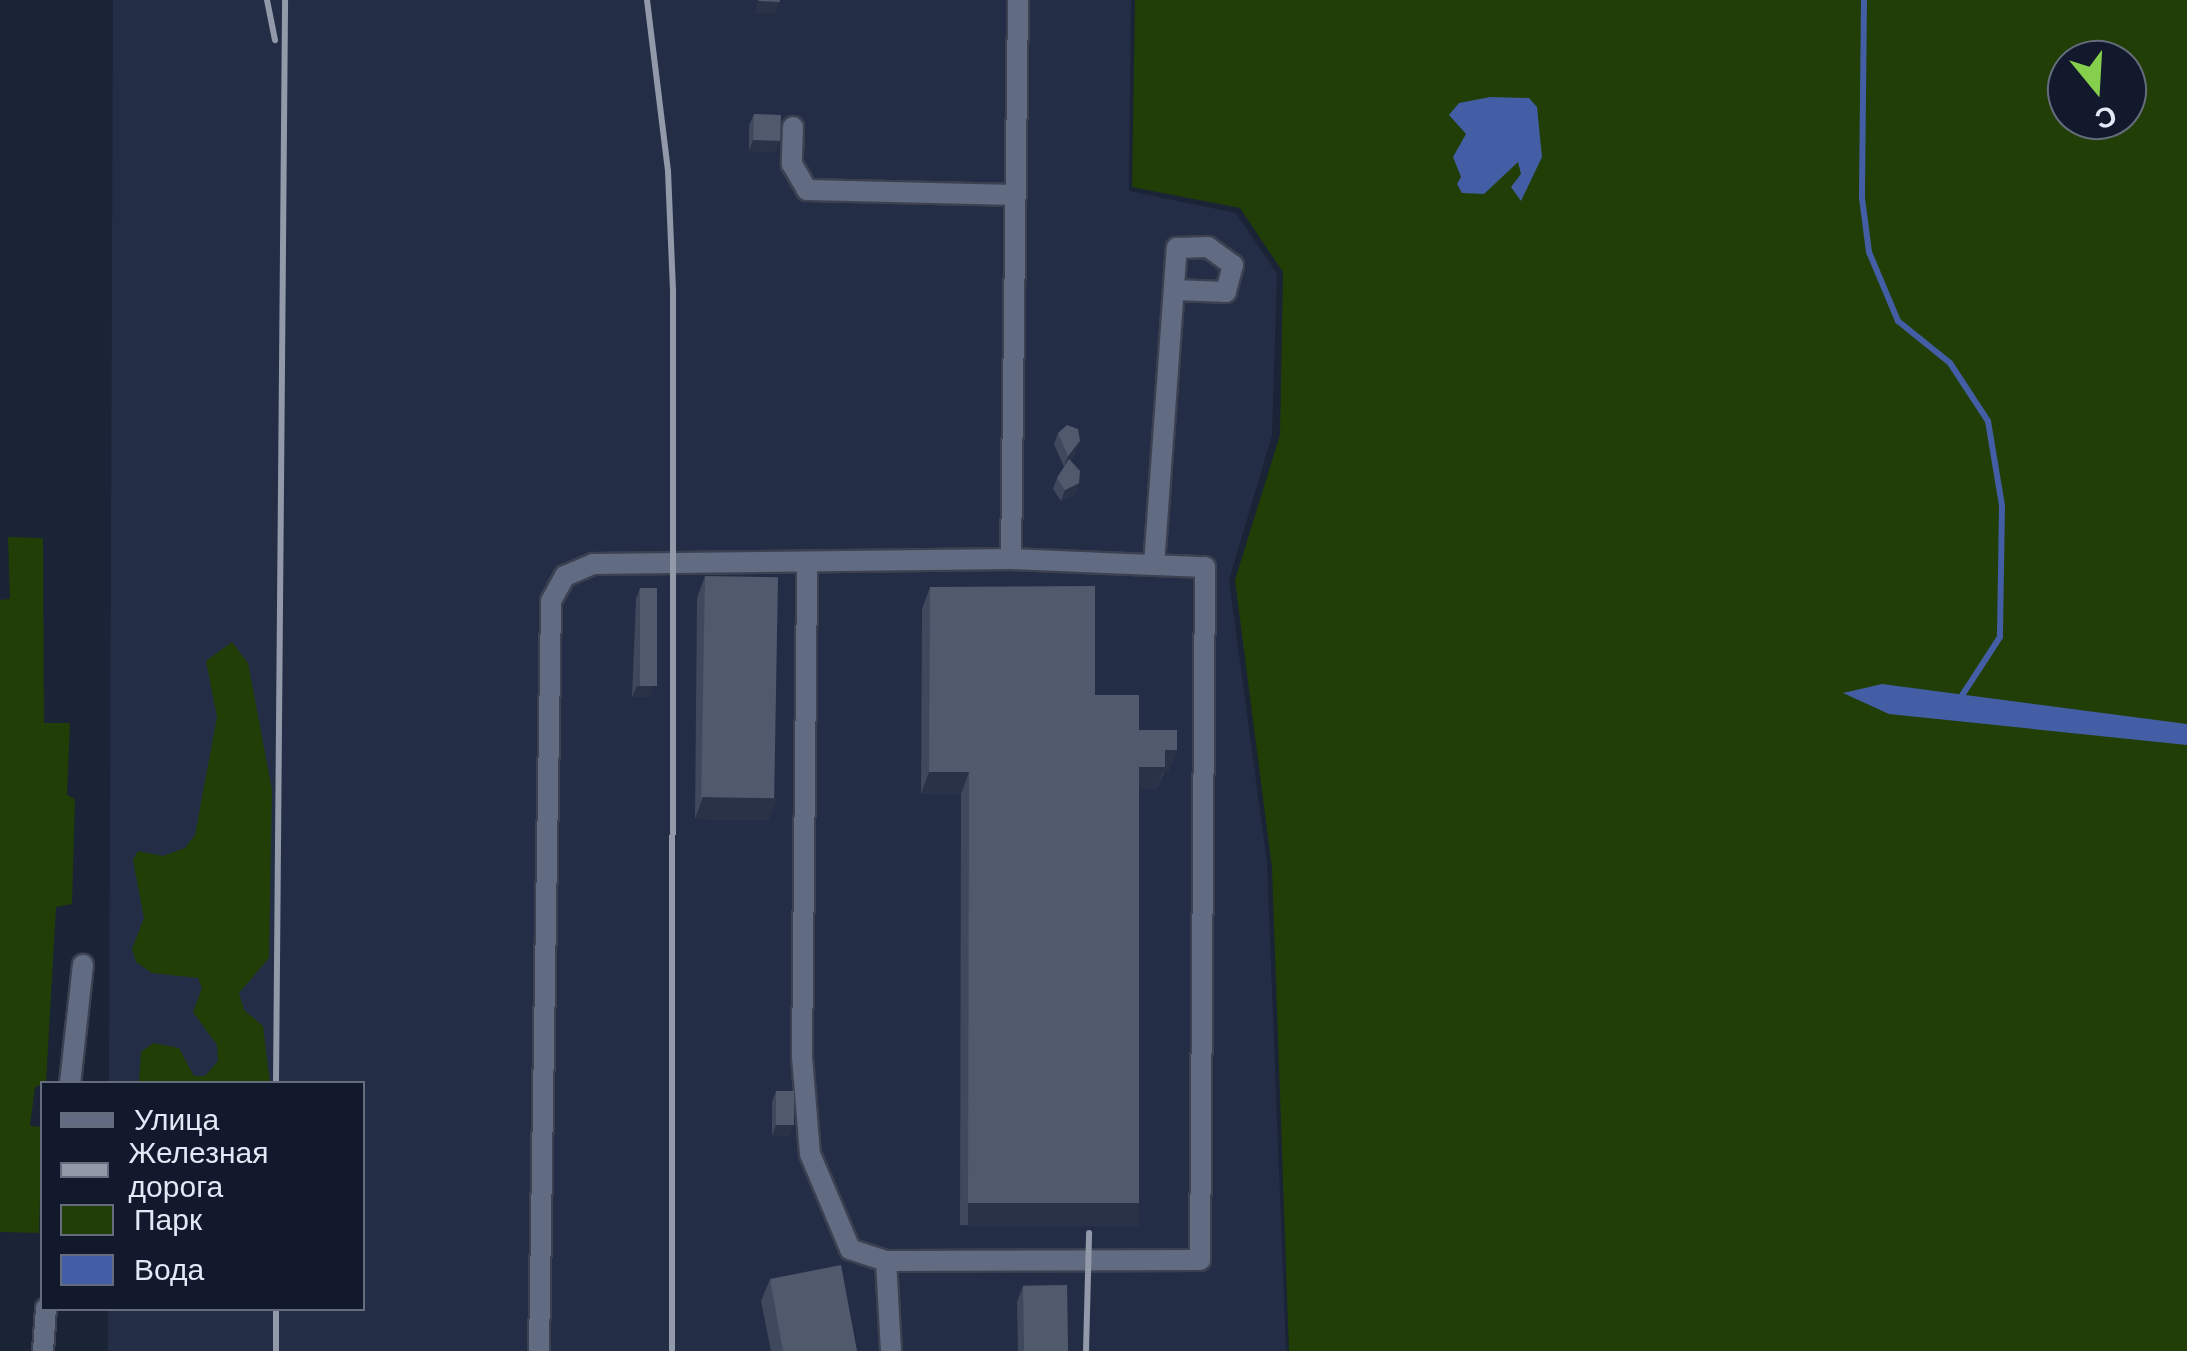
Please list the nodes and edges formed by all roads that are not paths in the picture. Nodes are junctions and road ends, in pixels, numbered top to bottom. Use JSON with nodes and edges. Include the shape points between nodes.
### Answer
{"nodes":[{"id":1,"x":1018,"y":0,"type":"edge"},
{"id":2,"x":794,"y":127,"type":"dead end"},
{"id":3,"x":1016,"y":195,"type":"junction"},
{"id":4,"x":1174,"y":290,"type":"dead end"},
{"id":5,"x":1012,"y":560,"type":"junction"},
{"id":6,"x":807,"y":562,"type":"junction"},
{"id":7,"x":1154,"y":565,"type":"junction"},
{"id":8,"x":83,"y":965,"type":"dead end"},
{"id":9,"x":70,"y":1081,"type":"edge"},
{"id":10,"x":886,"y":1261,"type":"junction"},
{"id":11,"x":46,"y":1311,"type":"edge"},
{"id":12,"x":43,"y":1351,"type":"edge"},
{"id":13,"x":539,"y":1351,"type":"edge"},
{"id":14,"x":891,"y":1351,"type":"edge"}],
"edges":[{"from":1,"to":3,"type":"street"},
{"from":2,"to":3,"type":"street","via":[[792,164],[807,190]]},
{"from":3,"to":5,"type":"street"},
{"from":4,"to":7,"type":"street"},
{"from":5,"to":6,"type":"street"},
{"from":5,"to":7,"type":"street"},
{"from":6,"to":10,"type":"street","via":[[802,1058],[810,1154],[850,1249]]},
{"from":6,"to":13,"type":"street","via":[[593,564],[565,576],[551,601]]},
{"from":7,"to":10,"type":"street","via":[[1205,567],[1200,1260]]},
{"from":8,"to":9,"type":"street"},
{"from":10,"to":14,"type":"street"},
{"from":11,"to":12,"type":"street"}]}
